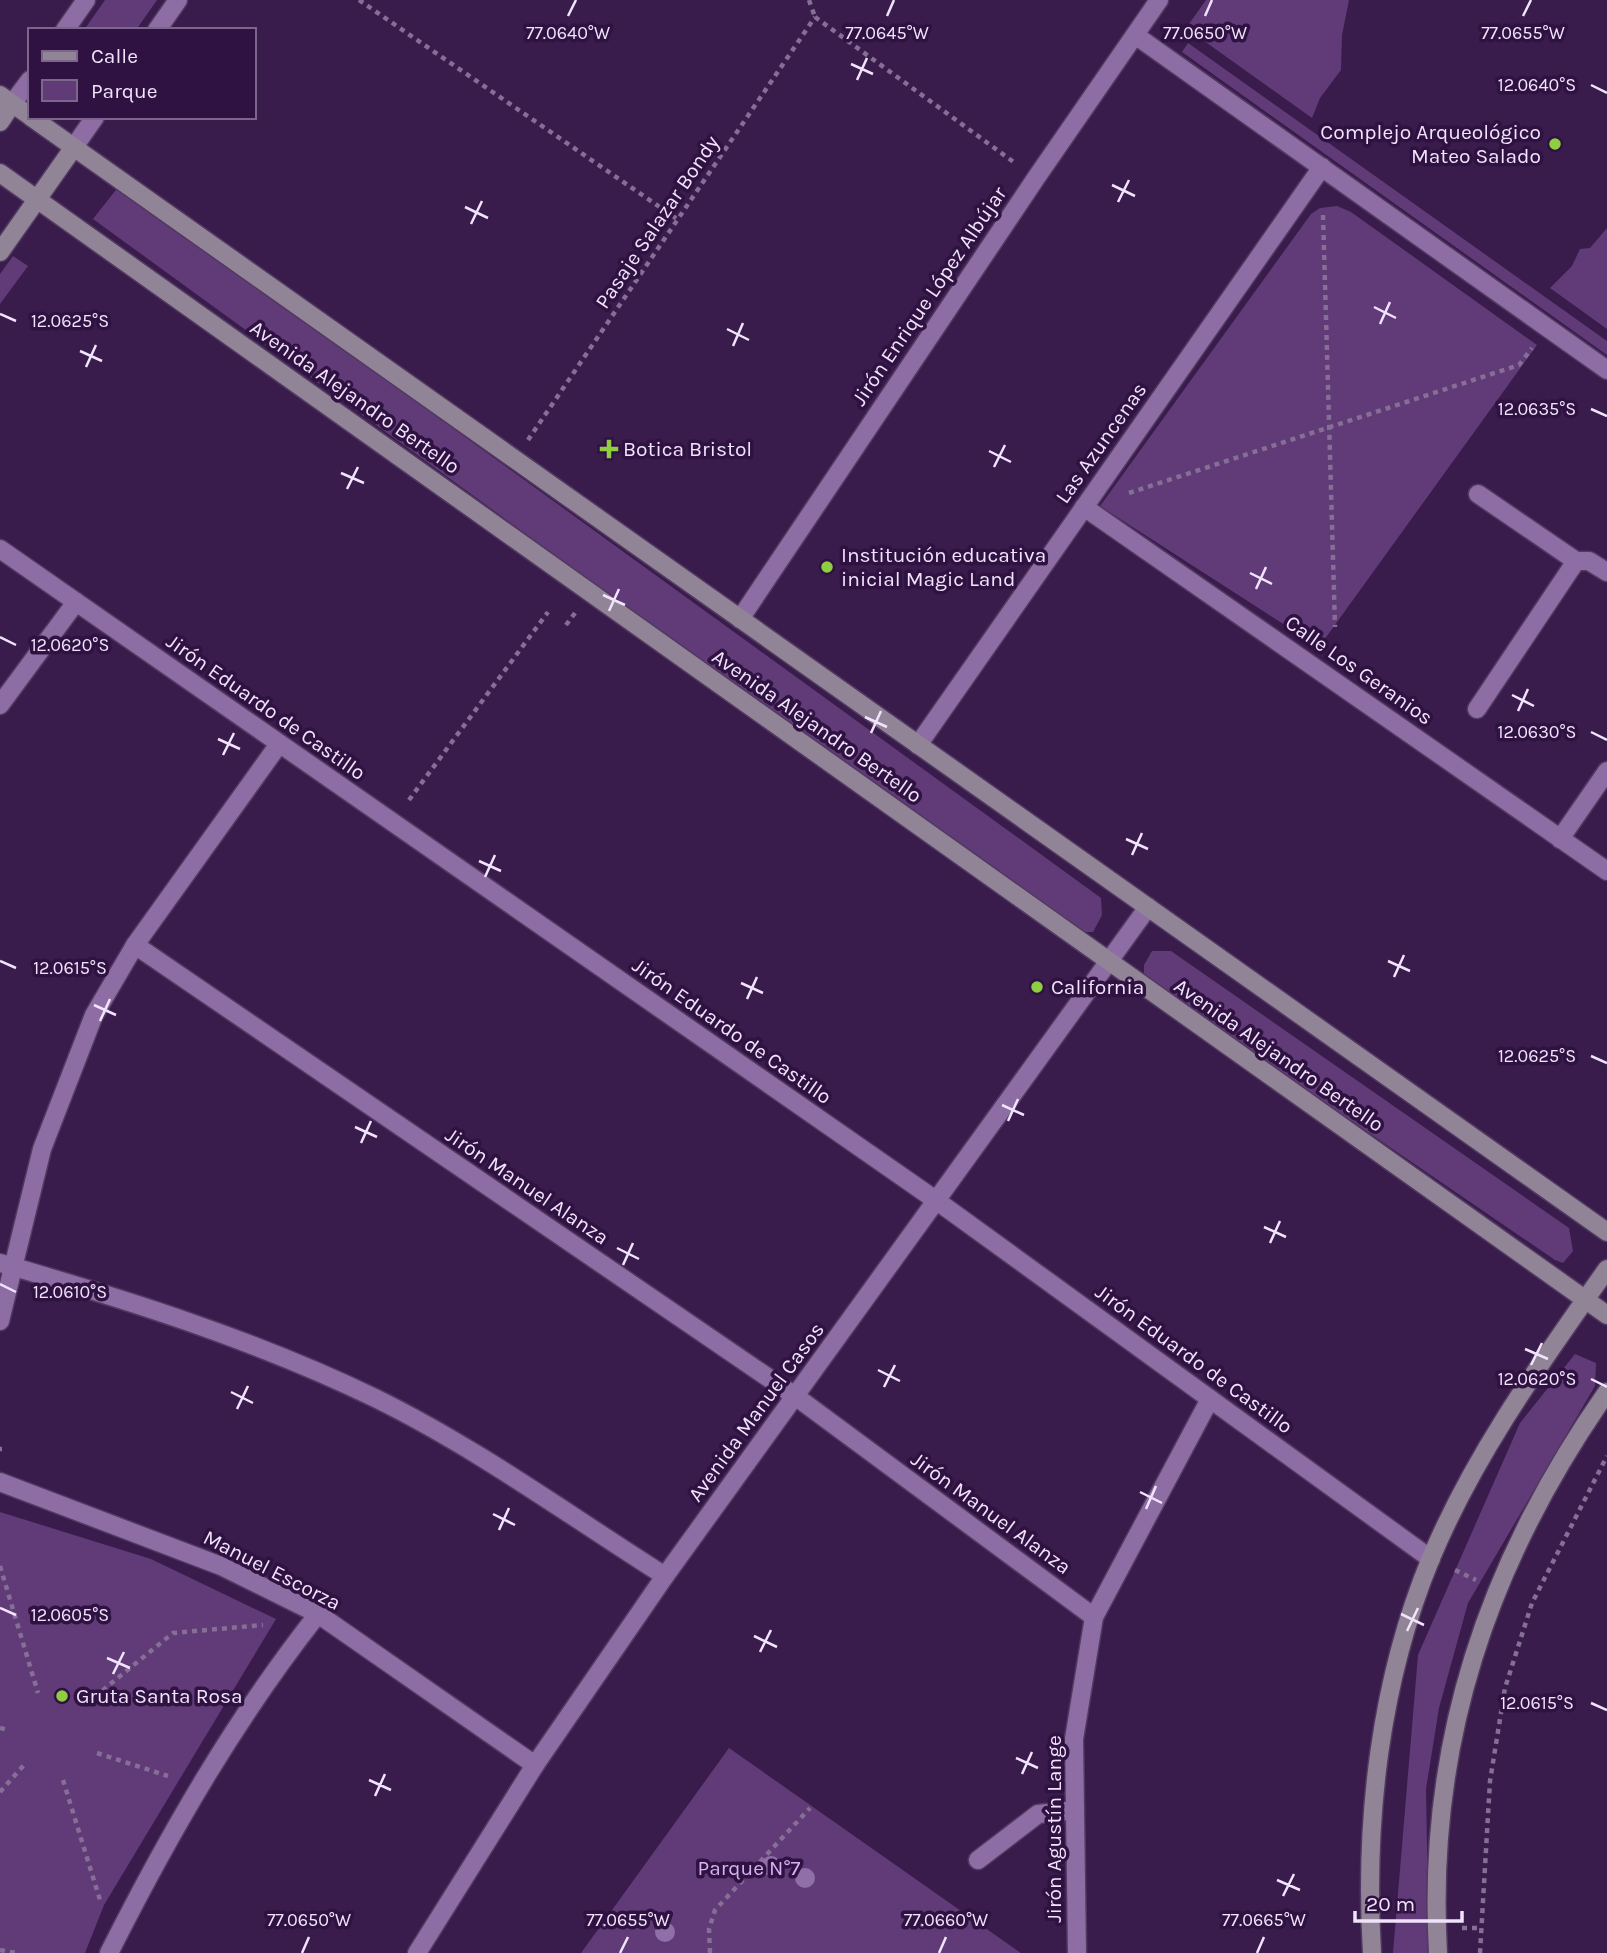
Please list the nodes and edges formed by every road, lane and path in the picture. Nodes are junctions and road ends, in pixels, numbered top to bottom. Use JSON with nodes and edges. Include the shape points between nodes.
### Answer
{"nodes":[{"id":1,"x":86,"y":0,"type":"edge"},
{"id":2,"x":178,"y":0,"type":"edge"},
{"id":3,"x":359,"y":0,"type":"edge"},
{"id":4,"x":810,"y":0,"type":"edge"},
{"id":5,"x":1159,"y":0,"type":"edge"},
{"id":6,"x":814,"y":18,"type":"junction"},
{"id":7,"x":66,"y":28,"type":"edge"},
{"id":8,"x":158,"y":28,"type":"edge"},
{"id":9,"x":1135,"y":35,"type":"junction"},
{"id":10,"x":28,"y":82,"type":"edge"},
{"id":11,"x":6,"y":100,"type":"edge"},
{"id":12,"x":28,"y":116,"type":"edge"},
{"id":13,"x":33,"y":119,"type":"edge"},
{"id":14,"x":94,"y":119,"type":"edge"},
{"id":15,"x":0,"y":122,"type":"edge"},
{"id":16,"x":74,"y":147,"type":"junction"},
{"id":17,"x":1322,"y":167,"type":"junction"},
{"id":18,"x":0,"y":173,"type":"edge"},
{"id":19,"x":1036,"y":178,"type":"junction"},
{"id":20,"x":38,"y":200,"type":"junction"},
{"id":21,"x":680,"y":220,"type":"junction"},
{"id":22,"x":0,"y":252,"type":"edge"},
{"id":23,"x":1548,"y":329,"type":"junction"},
{"id":24,"x":1607,"y":370,"type":"edge"},
{"id":25,"x":1327,"y":430,"type":"junction"},
{"id":26,"x":516,"y":458,"type":"junction"},
{"id":27,"x":1478,"y":494,"type":"dead end"},
{"id":28,"x":1084,"y":507,"type":"junction"},
{"id":29,"x":0,"y":549,"type":"edge"},
{"id":30,"x":1576,"y":561,"type":"junction"},
{"id":31,"x":1607,"y":572,"type":"edge"},
{"id":32,"x":76,"y":602,"type":"junction"},
{"id":33,"x":548,"y":612,"type":"dead end"},
{"id":34,"x":740,"y":619,"type":"junction"},
{"id":35,"x":1335,"y":627,"type":"dead end"},
{"id":36,"x":0,"y":705,"type":"edge"},
{"id":37,"x":1477,"y":709,"type":"dead end"},
{"id":38,"x":279,"y":744,"type":"junction"},
{"id":39,"x":918,"y":744,"type":"junction"},
{"id":40,"x":1607,"y":771,"type":"edge"},
{"id":41,"x":409,"y":800,"type":"dead end"},
{"id":42,"x":1560,"y":838,"type":"junction"},
{"id":43,"x":1607,"y":871,"type":"edge"},
{"id":44,"x":1148,"y":907,"type":"junction"},
{"id":45,"x":135,"y":945,"type":"junction"},
{"id":46,"x":1108,"y":961,"type":"junction"},
{"id":47,"x":937,"y":1201,"type":"junction"},
{"id":48,"x":1607,"y":1232,"type":"edge"},
{"id":49,"x":7,"y":1265,"type":"edge"},
{"id":50,"x":1607,"y":1269,"type":"edge"},
{"id":51,"x":1585,"y":1300,"type":"junction"},
{"id":52,"x":1607,"y":1315,"type":"edge"},
{"id":53,"x":0,"y":1321,"type":"edge"},
{"id":54,"x":1607,"y":1392,"type":"edge"},
{"id":55,"x":795,"y":1396,"type":"junction"},
{"id":56,"x":1210,"y":1399,"type":"junction"},
{"id":57,"x":1607,"y":1456,"type":"edge"},
{"id":58,"x":0,"y":1482,"type":"edge"},
{"id":59,"x":1431,"y":1559,"type":"junction"},
{"id":60,"x":0,"y":1566,"type":"edge"},
{"id":61,"x":665,"y":1576,"type":"junction"},
{"id":62,"x":318,"y":1614,"type":"junction"},
{"id":63,"x":1094,"y":1618,"type":"junction"},
{"id":64,"x":264,"y":1625,"type":"dead end"},
{"id":65,"x":37,"y":1693,"type":"dead end"},
{"id":66,"x":87,"y":1703,"type":"dead end"},
{"id":67,"x":0,"y":1728,"type":"edge"},
{"id":68,"x":9,"y":1730,"type":"dead end"},
{"id":69,"x":96,"y":1753,"type":"dead end"},
{"id":70,"x":24,"y":1765,"type":"dead end"},
{"id":71,"x":535,"y":1765,"type":"junction"},
{"id":72,"x":168,"y":1776,"type":"dead end"},
{"id":73,"x":63,"y":1780,"type":"dead end"},
{"id":74,"x":0,"y":1792,"type":"edge"},
{"id":75,"x":810,"y":1808,"type":"dead end"},
{"id":76,"x":1075,"y":1810,"type":"junction"},
{"id":77,"x":978,"y":1860,"type":"dead end"},
{"id":78,"x":100,"y":1900,"type":"dead end"},
{"id":79,"x":0,"y":1950,"type":"edge"},
{"id":80,"x":16,"y":1953,"type":"edge"},
{"id":81,"x":109,"y":1953,"type":"edge"},
{"id":82,"x":417,"y":1953,"type":"edge"},
{"id":83,"x":710,"y":1953,"type":"edge"},
{"id":84,"x":1077,"y":1953,"type":"edge"},
{"id":85,"x":1372,"y":1953,"type":"edge"},
{"id":86,"x":1438,"y":1953,"type":"edge"},
{"id":87,"x":1479,"y":1953,"type":"edge"}],
"edges":[{"from":1,"to":7,"type":"street"},
{"from":2,"to":8,"type":"street"},
{"from":3,"to":21,"type":"path"},
{"from":4,"to":6,"type":"path"},
{"from":5,"to":9,"type":"street","name":"Jirón Enrique López Albújar"},
{"from":6,"to":19,"type":"path"},
{"from":6,"to":21,"type":"path","name":"Pasaje Salazar Bondy"},
{"from":9,"to":17,"type":"street"},
{"from":9,"to":19,"type":"street","name":"Jirón Enrique López Albújar"},
{"from":10,"to":11,"type":"street"},
{"from":11,"to":12,"type":"main road","name":"Avenida Alejandro Bertello"},
{"from":11,"to":15,"type":"main road"},
{"from":13,"to":16,"type":"main road","name":"Avenida Alejandro Bertello"},
{"from":14,"to":16,"type":"street"},
{"from":16,"to":20,"type":"main road"},
{"from":16,"to":26,"type":"main road","name":"Avenida Alejandro Bertello"},
{"from":17,"to":23,"type":"street"},
{"from":17,"to":25,"type":"path"},
{"from":17,"to":28,"type":"street","name":"Las Azuncenas"},
{"from":18,"to":20,"type":"main road","name":"Avenida Alejandro Bertello"},
{"from":19,"to":34,"type":"street","name":"Jirón Enrique López Albújar"},
{"from":20,"to":22,"type":"main road"},
{"from":20,"to":46,"type":"main road","name":"Avenida Alejandro Bertello"},
{"from":21,"to":26,"type":"path","name":"Pasaje Salazar Bondy"},
{"from":23,"to":24,"type":"street"},
{"from":23,"to":25,"type":"path","via":[[1519,365]]},
{"from":25,"to":28,"type":"path"},
{"from":25,"to":35,"type":"path"},
{"from":26,"to":34,"type":"main road","name":"Avenida Alejandro Bertello"},
{"from":27,"to":30,"type":"street"},
{"from":28,"to":39,"type":"street","name":"Las Azuncenas"},
{"from":28,"to":42,"type":"street","name":"Calle Los Geranios"},
{"from":29,"to":32,"type":"street","name":"Jirón Eduardo de Castillo"},
{"from":30,"to":31,"type":"street","via":[[1589,561]]},
{"from":30,"to":37,"type":"street"},
{"from":32,"to":36,"type":"street"},
{"from":32,"to":38,"type":"street","name":"Jirón Eduardo de Castillo"},
{"from":33,"to":41,"type":"path"},
{"from":34,"to":39,"type":"main road","name":"Avenida Alejandro Bertello"},
{"from":38,"to":45,"type":"street"},
{"from":38,"to":47,"type":"street","name":"Jirón Eduardo de Castillo"},
{"from":39,"to":44,"type":"main road","name":"Avenida Alejandro Bertello"},
{"from":40,"to":42,"type":"street"},
{"from":42,"to":43,"type":"street","name":"Calle Los Geranios"},
{"from":44,"to":46,"type":"street","name":"Avenida Manuel Casos"},
{"from":44,"to":48,"type":"main road","name":"Avenida Alejandro Bertello"},
{"from":45,"to":49,"type":"street","via":[[94,1015],[42,1149]]},
{"from":45,"to":55,"type":"street","name":"Jirón Manuel Alanza"},
{"from":46,"to":47,"type":"street","name":"Avenida Manuel Casos"},
{"from":46,"to":51,"type":"main road","name":"Avenida Alejandro Bertello"},
{"from":47,"to":55,"type":"street","name":"Avenida Manuel Casos"},
{"from":47,"to":56,"type":"street","name":"Jirón Eduardo de Castillo"},
{"from":49,"to":53,"type":"street"},
{"from":49,"to":61,"type":"street","via":[[202,1325],[376,1399],[520,1481]]},
{"from":50,"to":51,"type":"main road"},
{"from":51,"to":52,"type":"main road","name":"Avenida Alejandro Bertello"},
{"from":51,"to":59,"type":"main road","via":[[1498,1429]]},
{"from":54,"to":86,"type":"main road","via":[[1536,1504],[1477,1644],[1449,1745],[1439,1844]]},
{"from":55,"to":61,"type":"street","name":"Avenida Manuel Casos"},
{"from":55,"to":63,"type":"street","name":"Jirón Manuel Alanza"},
{"from":56,"to":59,"type":"street","name":"Jirón Eduardo de Castillo"},
{"from":56,"to":63,"type":"street","name":"Jirón Agustín Lange"},
{"from":57,"to":87,"type":"path","via":[[1532,1603],[1505,1688],[1490,1781]]},
{"from":58,"to":62,"type":"street","name":"Manuel Escorza","via":[[221,1566]]},
{"from":59,"to":85,"type":"main road","via":[[1403,1643],[1384,1727],[1370,1829]]},
{"from":60,"to":65,"type":"path"},
{"from":61,"to":71,"type":"street","name":"Avenida Manuel Casos"},
{"from":62,"to":71,"type":"street","name":"Manuel Escorza"},
{"from":62,"to":81,"type":"street","via":[[224,1745],[159,1853]]},
{"from":63,"to":76,"type":"street","name":"Jirón Agustín Lange","via":[[1074,1739]]},
{"from":64,"to":66,"type":"path","via":[[173,1633]]},
{"from":67,"to":68,"type":"path"},
{"from":69,"to":72,"type":"path"},
{"from":70,"to":74,"type":"path"},
{"from":71,"to":82,"type":"street","name":"Avenida Manuel Casos"},
{"from":73,"to":78,"type":"path"},
{"from":75,"to":83,"type":"path","via":[[715,1910],[709,1929]]},
{"from":76,"to":77,"type":"street","via":[[1038,1814]]},
{"from":76,"to":84,"type":"street","name":"Jirón Agustín Lange"},
{"from":79,"to":80,"type":"path"}]}
